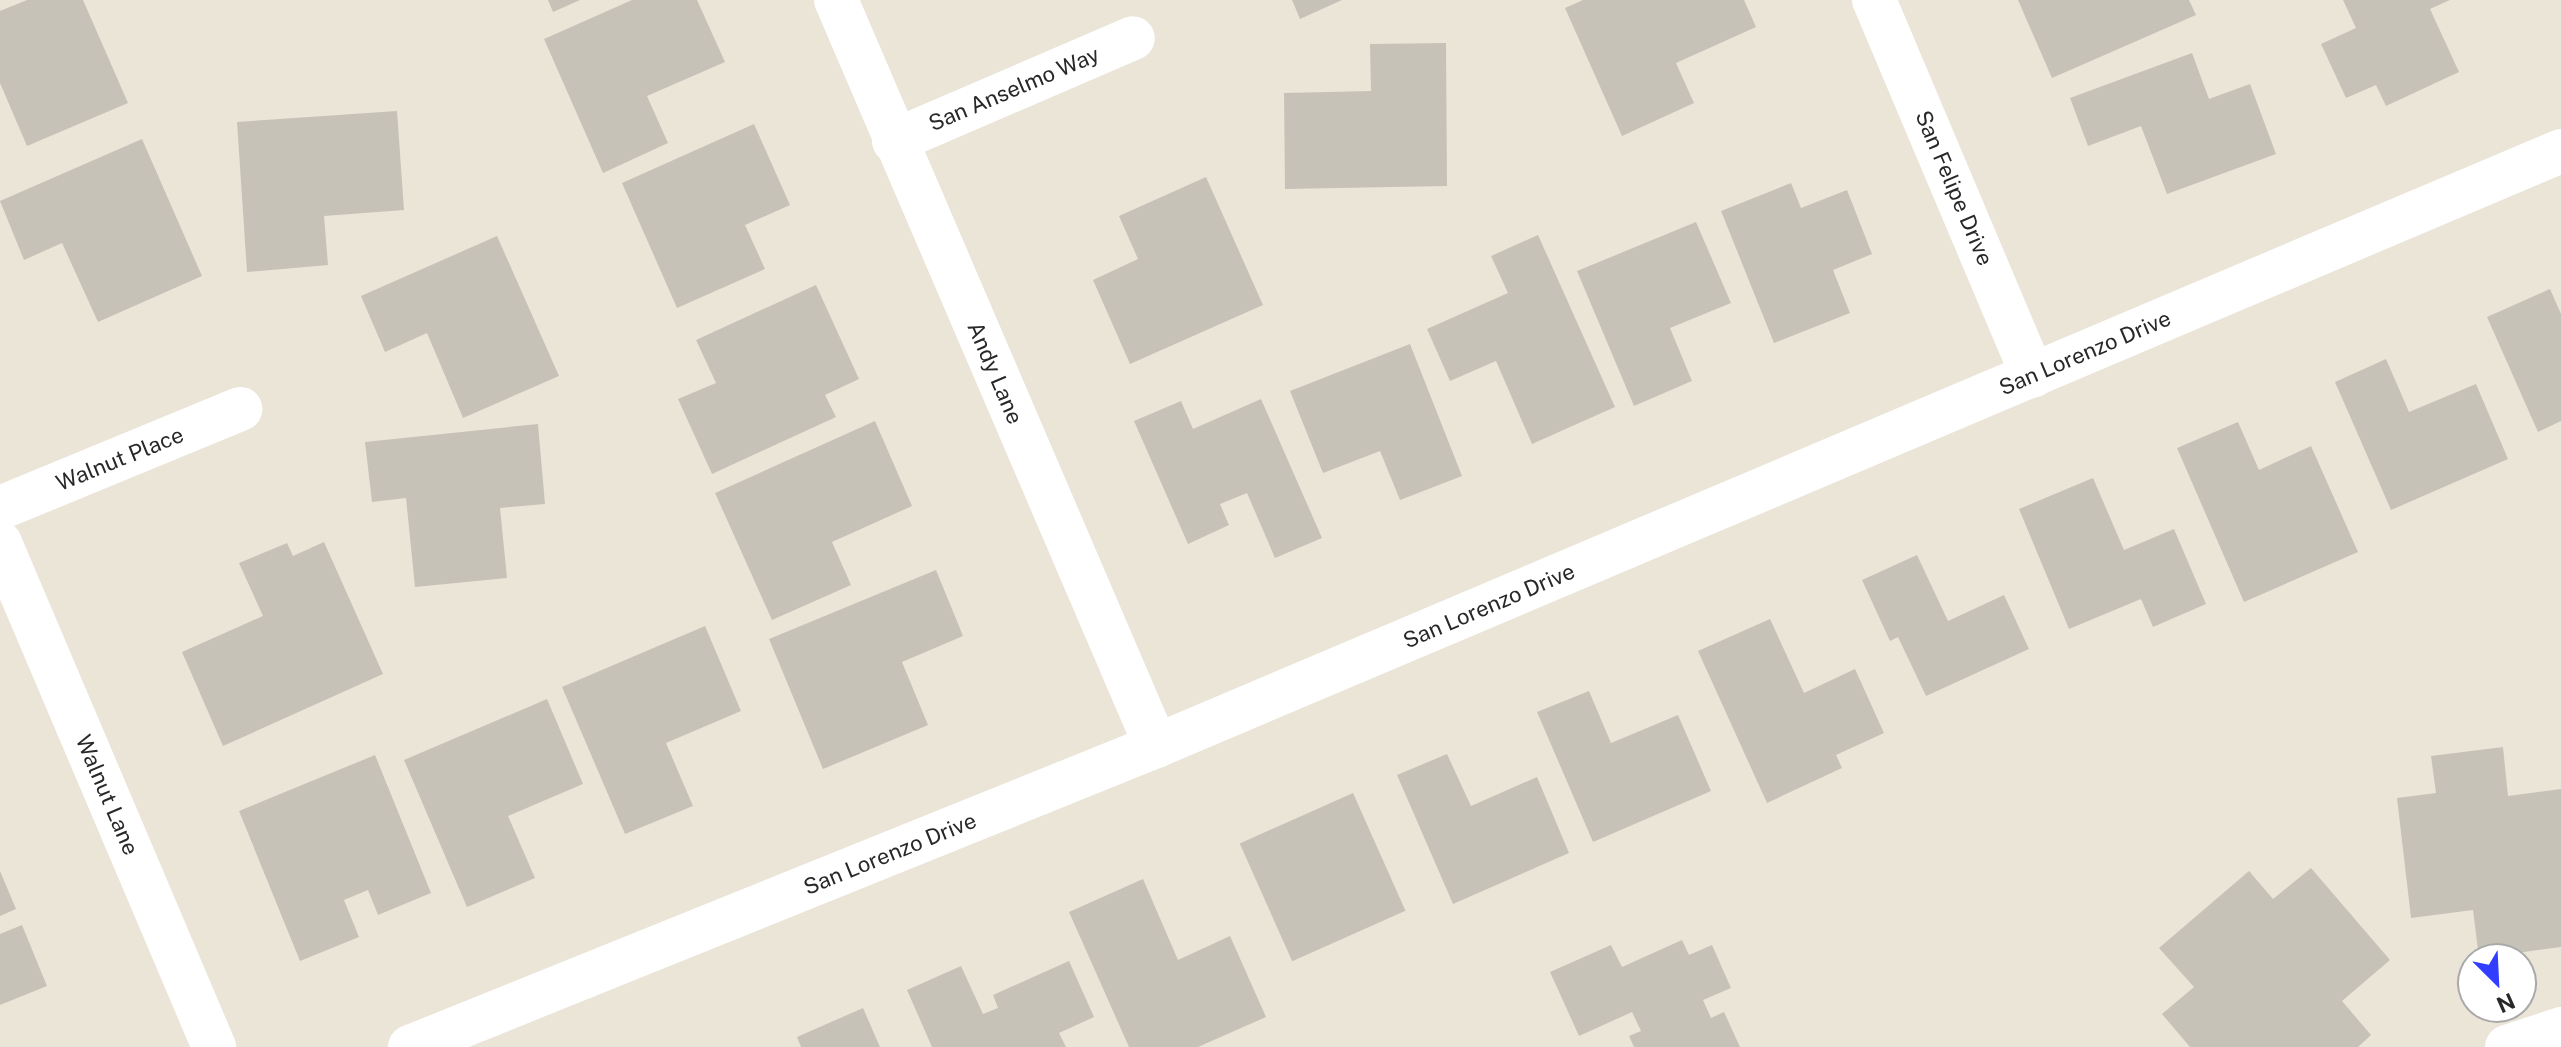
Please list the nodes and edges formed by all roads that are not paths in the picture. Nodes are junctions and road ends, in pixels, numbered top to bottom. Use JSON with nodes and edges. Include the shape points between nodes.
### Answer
{"nodes":[{"id":1,"x":836,"y":0,"type":"edge"},
{"id":2,"x":1874,"y":0,"type":"edge"},
{"id":3,"x":1133,"y":38,"type":"dead end"},
{"id":4,"x":894,"y":141,"type":"junction"},
{"id":5,"x":2561,"y":151,"type":"edge"},
{"id":6,"x":2033,"y":376,"type":"junction"},
{"id":7,"x":240,"y":409,"type":"dead end"},
{"id":8,"x":0,"y":508,"type":"edge"},
{"id":9,"x":0,"y":543,"type":"edge"},
{"id":10,"x":1156,"y":746,"type":"junction"},
{"id":11,"x":2561,"y":1029,"type":"edge"},
{"id":12,"x":214,"y":1047,"type":"edge"},
{"id":13,"x":410,"y":1047,"type":"edge"},
{"id":14,"x":2507,"y":1047,"type":"edge"}],
"edges":[{"from":1,"to":4,"type":"street","name":"Andy Lane"},
{"from":2,"to":6,"type":"street","name":"San Felipe Drive"},
{"from":3,"to":4,"type":"street","name":"San Anselmo Way"},
{"from":4,"to":10,"type":"street","name":"Andy Lane"},
{"from":5,"to":6,"type":"street","name":"San Lorenzo Drive"},
{"from":6,"to":10,"type":"street","name":"San Lorenzo Drive"},
{"from":7,"to":8,"type":"street","name":"Walnut Place"},
{"from":9,"to":12,"type":"street","name":"Walnut Lane"},
{"from":10,"to":13,"type":"street","name":"San Lorenzo Drive"},
{"from":11,"to":14,"type":"street"}]}
